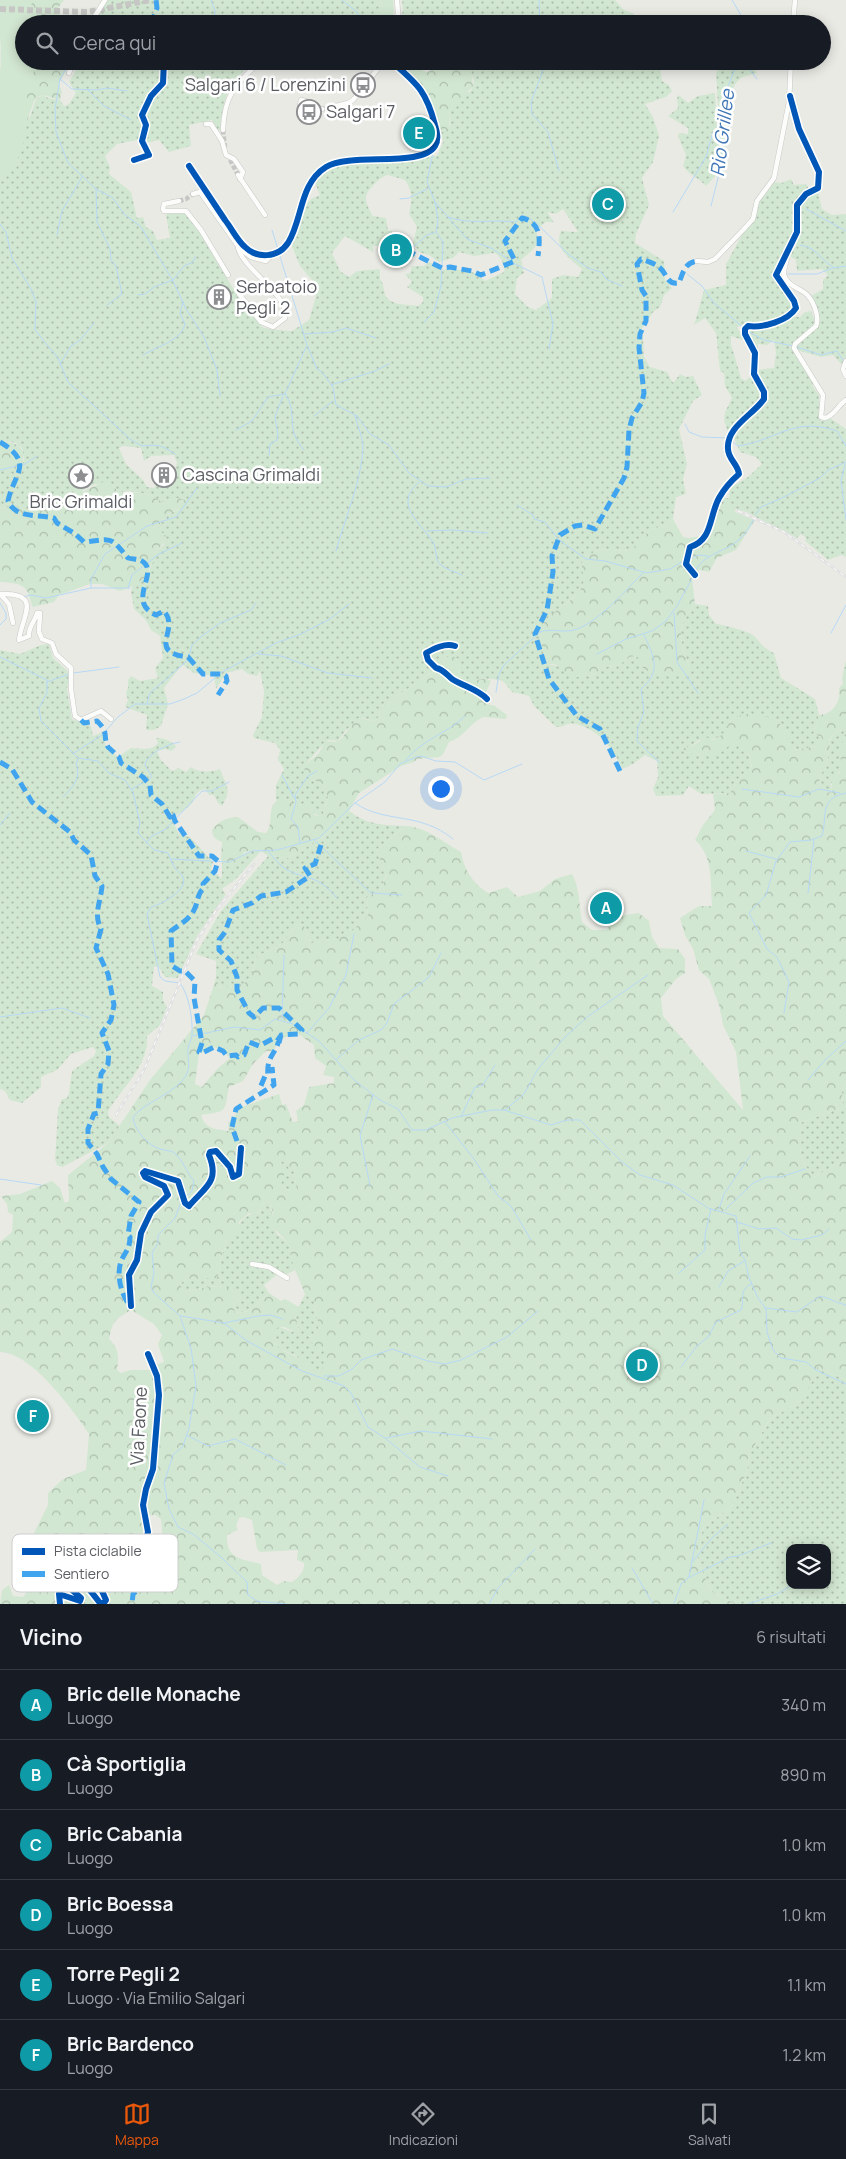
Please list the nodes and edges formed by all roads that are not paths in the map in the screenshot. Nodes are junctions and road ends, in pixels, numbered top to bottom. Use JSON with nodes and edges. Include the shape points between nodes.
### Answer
{"nodes":[{"id":1,"x":105,"y":0,"type":"edge"},
{"id":2,"x":398,"y":0,"type":"edge"},
{"id":3,"x":795,"y":0,"type":"edge"},
{"id":4,"x":96,"y":15,"type":"edge"},
{"id":5,"x":397,"y":15,"type":"edge"},
{"id":6,"x":794,"y":15,"type":"edge"},
{"id":7,"x":251,"y":70,"type":"edge"},
{"id":8,"x":378,"y":70,"type":"edge"},
{"id":9,"x":401,"y":70,"type":"edge"},
{"id":10,"x":791,"y":70,"type":"edge"},
{"id":11,"x":790,"y":96,"type":"junction"},
{"id":12,"x":332,"y":107,"type":"tunnel mouth"},
{"id":13,"x":322,"y":109,"type":"tunnel mouth"},
{"id":14,"x":312,"y":110,"type":"dead end"},
{"id":15,"x":206,"y":124,"type":"dead end"},
{"id":16,"x":223,"y":130,"type":"tunnel mouth"},
{"id":17,"x":189,"y":166,"type":"dead end"},
{"id":18,"x":193,"y":194,"type":"dead end"},
{"id":19,"x":179,"y":201,"type":"tunnel mouth"},
{"id":20,"x":265,"y":216,"type":"dead end"},
{"id":21,"x":238,"y":247,"type":"junction"},
{"id":22,"x":787,"y":253,"type":"junction"},
{"id":23,"x":272,"y":255,"type":"junction"},
{"id":24,"x":697,"y":261,"type":"dead end"},
{"id":25,"x":228,"y":275,"type":"dead end"},
{"id":26,"x":239,"y":294,"type":"dead end"},
{"id":27,"x":846,"y":360,"type":"edge"},
{"id":28,"x":846,"y":376,"type":"edge"},
{"id":29,"x":846,"y":400,"type":"edge"},
{"id":30,"x":695,"y":575,"type":"dead end"},
{"id":31,"x":0,"y":594,"type":"edge"},
{"id":32,"x":13,"y":623,"type":"dead end"},
{"id":33,"x":111,"y":718,"type":"dead end"},
{"id":34,"x":241,"y":1148,"type":"dead end"},
{"id":35,"x":252,"y":1264,"type":"dead end"},
{"id":36,"x":287,"y":1278,"type":"dead end"},
{"id":37,"x":131,"y":1306,"type":"dead end"},
{"id":38,"x":148,"y":1354,"type":"dead end"},
{"id":39,"x":148,"y":1534,"type":"edge"},
{"id":40,"x":74,"y":1592,"type":"edge"},
{"id":41,"x":91,"y":1592,"type":"edge"},
{"id":42,"x":103,"y":1592,"type":"edge"},
{"id":43,"x":60,"y":1604,"type":"edge"}],
"edges":[{"from":1,"to":4,"type":"street"},
{"from":2,"to":5,"type":"street"},
{"from":3,"to":6,"type":"street"},
{"from":7,"to":16,"type":"street","via":[[230,92],[225,105]]},
{"from":8,"to":12,"type":"street","via":[[353,100]]},
{"from":9,"to":23,"type":"street","via":[[426,96],[438,136],[436,146],[419,156],[350,160],[326,168],[310,185],[287,244]]},
{"from":10,"to":11,"type":"street"},
{"from":11,"to":22,"type":"street","via":[[799,129],[819,172],[819,183],[816,190],[799,200],[795,211],[797,232]]},
{"from":11,"to":24,"type":"street","via":[[774,178],[757,201],[753,219],[715,259]]},
{"from":13,"to":14,"type":"street"},
{"from":15,"to":20,"type":"street","via":[[211,124],[226,155],[234,159],[243,172],[239,177]]},
{"from":17,"to":23,"type":"street","via":[[246,248],[256,254]]},
{"from":18,"to":21,"type":"street","via":[[200,192]]},
{"from":19,"to":25,"type":"street","via":[[164,204],[164,211],[186,211]]},
{"from":21,"to":23,"type":"street","via":[[244,254],[258,260],[268,260]]},
{"from":21,"to":26,"type":"street","via":[[240,256],[255,269],[285,308],[285,318],[273,327],[264,325]]},
{"from":22,"to":29,"type":"street","via":[[786,278],[807,296],[818,319],[816,326],[794,348],[821,391],[824,399],[821,416],[827,418]]},
{"from":22,"to":30,"type":"street","via":[[776,275],[796,308],[788,316],[762,327],[745,328],[755,353],[754,374],[764,392],[764,399],[732,433],[727,448],[739,474],[718,500],[708,532],[698,544],[690,547],[686,566]]},
{"from":27,"to":28,"type":"street","via":[[843,369]]},
{"from":31,"to":32,"type":"street","via":[[9,604]]},
{"from":31,"to":33,"type":"street","via":[[19,596],[26,601],[28,616],[19,640],[29,636],[28,630],[40,613],[39,632],[42,638],[52,642],[56,654],[71,668],[75,716],[81,720],[102,711]]},
{"from":34,"to":37,"type":"street","via":[[239,1174],[233,1177],[230,1167],[216,1151],[210,1152],[214,1165],[210,1184],[190,1206],[187,1206],[178,1181],[145,1171],[145,1178],[164,1186],[168,1194],[151,1212],[128,1275]]},
{"from":35,"to":36,"type":"street","via":[[269,1267]]},
{"from":38,"to":39,"type":"street","name":"Via Faone","via":[[157,1376],[159,1395],[153,1469],[143,1505]]},
{"from":40,"to":43,"type":"street","name":"Via Faone","via":[[80,1601],[59,1594]]},
{"from":41,"to":42,"type":"street","name":"Via Faone","via":[[100,1603],[104,1603]]}]}
